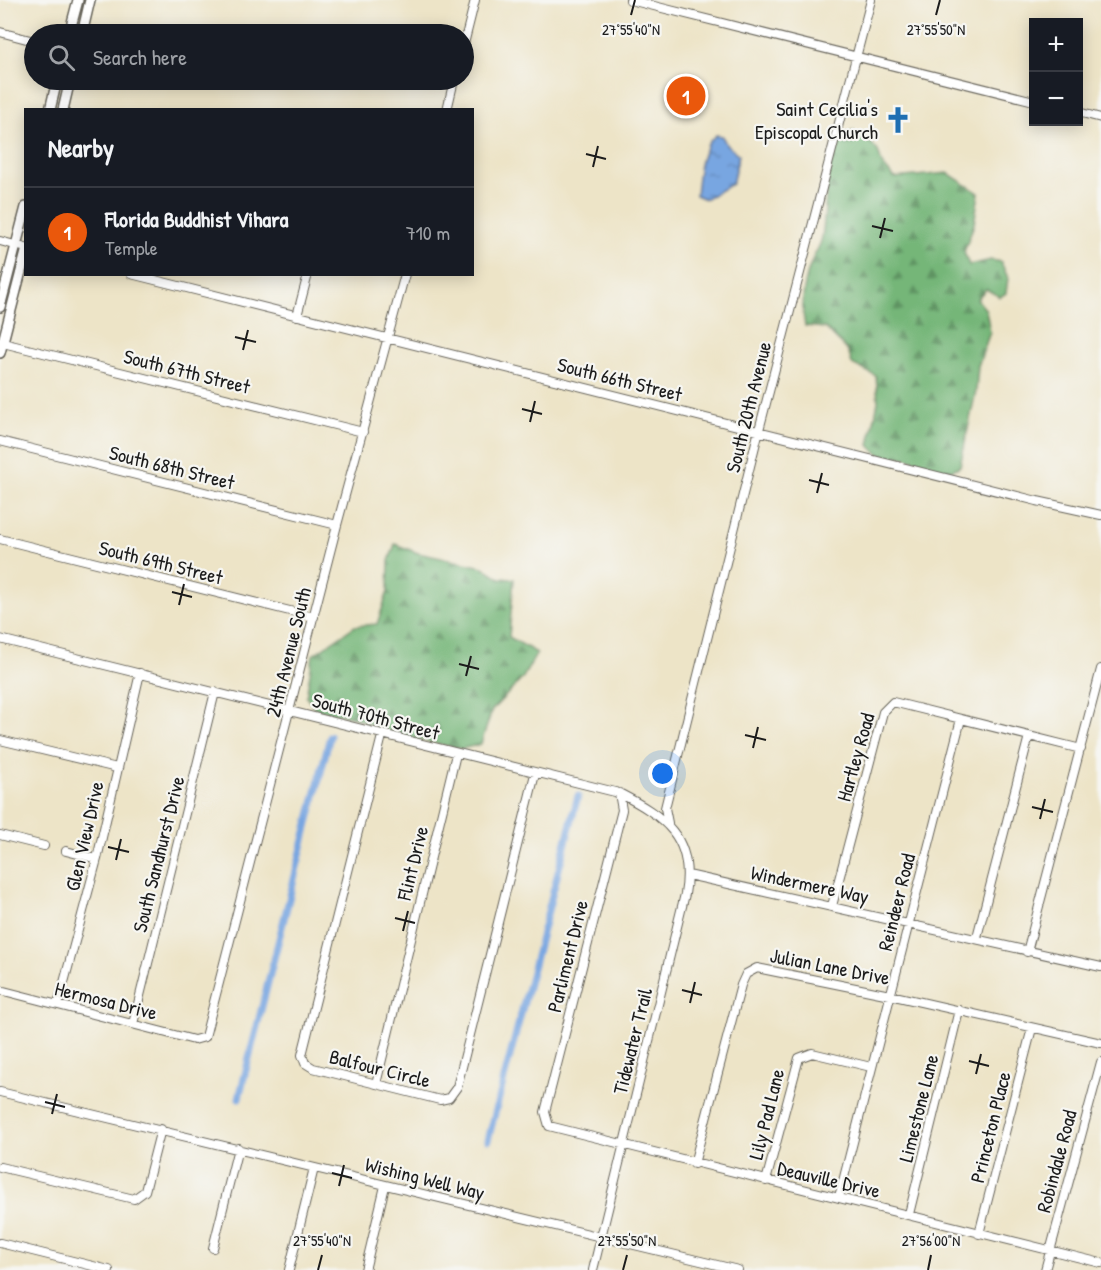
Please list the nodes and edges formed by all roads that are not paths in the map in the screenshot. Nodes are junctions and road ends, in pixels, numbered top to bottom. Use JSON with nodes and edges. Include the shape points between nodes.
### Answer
{"nodes":[{"id":1,"x":78,"y":0,"type":"edge"},
{"id":2,"x":90,"y":0,"type":"edge"},
{"id":3,"x":475,"y":0,"type":"edge"},
{"id":4,"x":630,"y":0,"type":"edge"},
{"id":5,"x":871,"y":0,"type":"edge"},
{"id":6,"x":656,"y":4,"type":"edge"},
{"id":7,"x":72,"y":24,"type":"edge"},
{"id":8,"x":84,"y":24,"type":"edge"},
{"id":9,"x":469,"y":24,"type":"edge"},
{"id":10,"x":0,"y":32,"type":"edge"},
{"id":11,"x":24,"y":38,"type":"edge"},
{"id":12,"x":857,"y":58,"type":"junction"},
{"id":13,"x":55,"y":90,"type":"edge"},
{"id":14,"x":68,"y":90,"type":"edge"},
{"id":15,"x":452,"y":90,"type":"edge"},
{"id":16,"x":1029,"y":100,"type":"edge"},
{"id":17,"x":50,"y":108,"type":"edge"},
{"id":18,"x":63,"y":108,"type":"edge"},
{"id":19,"x":447,"y":108,"type":"edge"},
{"id":20,"x":1083,"y":113,"type":"edge"},
{"id":21,"x":1101,"y":118,"type":"edge"},
{"id":22,"x":24,"y":228,"type":"edge"},
{"id":23,"x":0,"y":241,"type":"edge"},
{"id":24,"x":22,"y":249,"type":"edge"},
{"id":25,"x":139,"y":276,"type":"edge"},
{"id":26,"x":307,"y":276,"type":"edge"},
{"id":27,"x":404,"y":276,"type":"edge"},
{"id":28,"x":0,"y":306,"type":"edge"},
{"id":29,"x":297,"y":316,"type":"junction"},
{"id":30,"x":388,"y":339,"type":"junction"},
{"id":31,"x":3,"y":343,"type":"junction"},
{"id":32,"x":0,"y":353,"type":"edge"},
{"id":33,"x":759,"y":430,"type":"junction"},
{"id":34,"x":363,"y":432,"type":"junction"},
{"id":35,"x":0,"y":441,"type":"edge"},
{"id":36,"x":1101,"y":515,"type":"edge"},
{"id":37,"x":337,"y":525,"type":"junction"},
{"id":38,"x":0,"y":539,"type":"edge"},
{"id":39,"x":314,"y":616,"type":"junction"},
{"id":40,"x":0,"y":639,"type":"edge"},
{"id":41,"x":1101,"y":669,"type":"edge"},
{"id":42,"x":140,"y":674,"type":"junction"},
{"id":43,"x":215,"y":692,"type":"junction"},
{"id":44,"x":291,"y":711,"type":"junction"},
{"id":45,"x":961,"y":719,"type":"junction"},
{"id":46,"x":382,"y":736,"type":"junction"},
{"id":47,"x":1029,"y":736,"type":"junction"},
{"id":48,"x":0,"y":740,"type":"edge"},
{"id":49,"x":1081,"y":749,"type":"junction"},
{"id":50,"x":456,"y":754,"type":"junction"},
{"id":51,"x":117,"y":768,"type":"junction"},
{"id":52,"x":535,"y":774,"type":"junction"},
{"id":53,"x":619,"y":793,"type":"junction"},
{"id":54,"x":668,"y":823,"type":"junction"},
{"id":55,"x":0,"y":835,"type":"edge"},
{"id":56,"x":44,"y":846,"type":"dead end"},
{"id":57,"x":66,"y":851,"type":"dead end"},
{"id":58,"x":97,"y":859,"type":"junction"},
{"id":59,"x":688,"y":875,"type":"junction"},
{"id":60,"x":832,"y":906,"type":"junction"},
{"id":61,"x":908,"y":922,"type":"junction"},
{"id":62,"x":977,"y":938,"type":"junction"},
{"id":63,"x":1027,"y":952,"type":"junction"},
{"id":64,"x":1101,"y":967,"type":"edge"},
{"id":65,"x":0,"y":990,"type":"edge"},
{"id":66,"x":890,"y":995,"type":"junction"},
{"id":67,"x":58,"y":1005,"type":"junction"},
{"id":68,"x":959,"y":1010,"type":"junction"},
{"id":69,"x":133,"y":1024,"type":"junction"},
{"id":70,"x":1032,"y":1028,"type":"junction"},
{"id":71,"x":205,"y":1037,"type":"joint"},
{"id":72,"x":1101,"y":1043,"type":"edge"},
{"id":73,"x":1101,"y":1062,"type":"edge"},
{"id":74,"x":871,"y":1067,"type":"junction"},
{"id":75,"x":376,"y":1084,"type":"junction"},
{"id":76,"x":0,"y":1092,"type":"edge"},
{"id":77,"x":549,"y":1126,"type":"joint"},
{"id":78,"x":161,"y":1129,"type":"junction"},
{"id":79,"x":622,"y":1146,"type":"junction"},
{"id":80,"x":238,"y":1148,"type":"junction"},
{"id":81,"x":694,"y":1164,"type":"junction"},
{"id":82,"x":0,"y":1167,"type":"edge"},
{"id":83,"x":314,"y":1168,"type":"junction"},
{"id":84,"x":766,"y":1181,"type":"junction"},
{"id":85,"x":385,"y":1186,"type":"junction"},
{"id":86,"x":839,"y":1197,"type":"junction"},
{"id":87,"x":909,"y":1214,"type":"junction"},
{"id":88,"x":979,"y":1234,"type":"junction"},
{"id":89,"x":600,"y":1237,"type":"junction"},
{"id":90,"x":0,"y":1244,"type":"edge"},
{"id":91,"x":213,"y":1248,"type":"dead end"},
{"id":92,"x":1049,"y":1250,"type":"junction"},
{"id":93,"x":1101,"y":1263,"type":"edge"},
{"id":94,"x":109,"y":1270,"type":"edge"},
{"id":95,"x":289,"y":1270,"type":"edge"},
{"id":96,"x":365,"y":1270,"type":"edge"},
{"id":97,"x":593,"y":1270,"type":"edge"},
{"id":98,"x":738,"y":1270,"type":"edge"},
{"id":99,"x":1045,"y":1270,"type":"edge"}],
"edges":[{"from":1,"to":7,"type":"main road"},
{"from":2,"to":8,"type":"main road"},
{"from":3,"to":9,"type":"street"},
{"from":4,"to":6,"type":"street"},
{"from":5,"to":12,"type":"street","name":"South 20th Avenue"},
{"from":6,"to":12,"type":"street"},
{"from":10,"to":11,"type":"street"},
{"from":12,"to":16,"type":"street"},
{"from":12,"to":33,"type":"street","name":"South 20th Avenue"},
{"from":13,"to":17,"type":"main road"},
{"from":14,"to":18,"type":"main road"},
{"from":15,"to":19,"type":"street"},
{"from":20,"to":21,"type":"street"},
{"from":22,"to":24,"type":"main road"},
{"from":23,"to":24,"type":"street"},
{"from":24,"to":28,"type":"main road"},
{"from":24,"to":31,"type":"main road"},
{"from":25,"to":29,"type":"street","name":"South 66th Street"},
{"from":26,"to":29,"type":"street"},
{"from":27,"to":30,"type":"street","name":"24th Avenue South"},
{"from":29,"to":30,"type":"street","name":"South 66th Street"},
{"from":30,"to":33,"type":"street","name":"South 66th Street"},
{"from":30,"to":34,"type":"street","name":"24th Avenue South"},
{"from":31,"to":32,"type":"main road"},
{"from":31,"to":34,"type":"street","name":"South 67th Street"},
{"from":33,"to":36,"type":"street","name":"South 66th Street"},
{"from":33,"to":54,"type":"street","name":"South 20th Avenue","via":[[665,808]]},
{"from":34,"to":37,"type":"street","name":"24th Avenue South"},
{"from":35,"to":37,"type":"street","name":"South 68th Street"},
{"from":37,"to":39,"type":"street","name":"24th Avenue South"},
{"from":38,"to":39,"type":"street","name":"South 69th Street"},
{"from":39,"to":44,"type":"street","name":"24th Avenue South"},
{"from":40,"to":42,"type":"street","name":"South 70th Street"},
{"from":41,"to":49,"type":"street"},
{"from":42,"to":43,"type":"street","name":"South 70th Street"},
{"from":42,"to":51,"type":"street","name":"Glen View Drive"},
{"from":43,"to":44,"type":"street","name":"South 70th Street"},
{"from":43,"to":69,"type":"street","name":"South Sandhurst Drive"},
{"from":44,"to":46,"type":"street","name":"South 70th Street"},
{"from":44,"to":71,"type":"street","name":"24th Avenue South"},
{"from":45,"to":47,"type":"street","name":"Hartley Road"},
{"from":45,"to":60,"type":"street","name":"Hartley Road","via":[[893,702],[883,712]]},
{"from":45,"to":61,"type":"street","name":"Reindeer Road"},
{"from":46,"to":50,"type":"street","name":"South 70th Street"},
{"from":46,"to":75,"type":"street","name":"Balfour Circle","via":[[302,1055],[313,1068]]},
{"from":47,"to":49,"type":"street","name":"Hartley Road"},
{"from":47,"to":62,"type":"street"},
{"from":48,"to":51,"type":"street"},
{"from":49,"to":63,"type":"street"},
{"from":50,"to":52,"type":"street","name":"South 70th Street"},
{"from":50,"to":75,"type":"street","name":"Flint Drive"},
{"from":51,"to":58,"type":"street","name":"Glen View Drive"},
{"from":52,"to":53,"type":"street","name":"South 70th Street"},
{"from":52,"to":75,"type":"street","name":"Balfour Circle","via":[[453,1094],[440,1100]]},
{"from":53,"to":54,"type":"street","name":"South 70th Street"},
{"from":53,"to":77,"type":"street","name":"Parliment Drive","via":[[622,810],[545,1112]]},
{"from":54,"to":59,"type":"street","name":"Tidewater Trail","via":[[679,839]]},
{"from":55,"to":56,"type":"street"},
{"from":57,"to":58,"type":"street"},
{"from":58,"to":67,"type":"street","name":"Glen View Drive"},
{"from":59,"to":60,"type":"street","name":"Windermere Way"},
{"from":59,"to":79,"type":"street","name":"Tidewater Trail"},
{"from":60,"to":61,"type":"street","name":"Windermere Way"},
{"from":61,"to":62,"type":"street","name":"Windermere Way"},
{"from":61,"to":66,"type":"street","name":"Reindeer Road"},
{"from":62,"to":63,"type":"street","name":"Windermere Way"},
{"from":63,"to":64,"type":"street","name":"Windermere Way"},
{"from":65,"to":67,"type":"street","name":"Hermosa Drive"},
{"from":66,"to":68,"type":"street","name":"Julian Lane Drive"},
{"from":66,"to":74,"type":"street","name":"Reindeer Road"},
{"from":66,"to":81,"type":"street","name":"Julian Lane Drive","via":[[764,968],[746,974]]},
{"from":67,"to":69,"type":"street","name":"Hermosa Drive"},
{"from":68,"to":70,"type":"street","name":"Julian Lane Drive"},
{"from":68,"to":87,"type":"street","name":"Limestone Lane"},
{"from":69,"to":71,"type":"street","name":"Hermosa Drive","via":[[194,1040]]},
{"from":70,"to":72,"type":"street","name":"Julian Lane Drive"},
{"from":70,"to":88,"type":"street","name":"Princeton Place"},
{"from":73,"to":92,"type":"street","name":"Robindale Road"},
{"from":74,"to":84,"type":"street","name":"Lily Pad Lane","via":[[812,1053],[799,1058]]},
{"from":74,"to":86,"type":"street","name":"Reindeer Road"},
{"from":76,"to":78,"type":"street","name":"Wishing Well Way"},
{"from":77,"to":79,"type":"street","name":"Deauville Drive"},
{"from":78,"to":80,"type":"street","name":"Wishing Well Way"},
{"from":78,"to":82,"type":"street","via":[[146,1191],[134,1199]]},
{"from":79,"to":81,"type":"street","name":"Deauville Drive"},
{"from":79,"to":89,"type":"street","name":"Tidewater Trail"},
{"from":80,"to":83,"type":"street","name":"Wishing Well Way"},
{"from":80,"to":91,"type":"street"},
{"from":81,"to":84,"type":"street","name":"Deauville Drive"},
{"from":83,"to":85,"type":"street","name":"Wishing Well Way"},
{"from":83,"to":95,"type":"street"},
{"from":84,"to":86,"type":"street","name":"Deauville Drive"},
{"from":85,"to":89,"type":"street","name":"Wishing Well Way"},
{"from":85,"to":96,"type":"street"},
{"from":86,"to":87,"type":"street","name":"Deauville Drive"},
{"from":87,"to":88,"type":"street","name":"Deauville Drive"},
{"from":88,"to":92,"type":"street","name":"Deauville Drive"},
{"from":89,"to":97,"type":"street","name":"Tidewater Trail"},
{"from":89,"to":98,"type":"street","name":"Wishing Well Way"},
{"from":90,"to":94,"type":"street"},
{"from":92,"to":93,"type":"street","name":"Deauville Drive"},
{"from":92,"to":99,"type":"street","name":"Robindale Road"}]}
